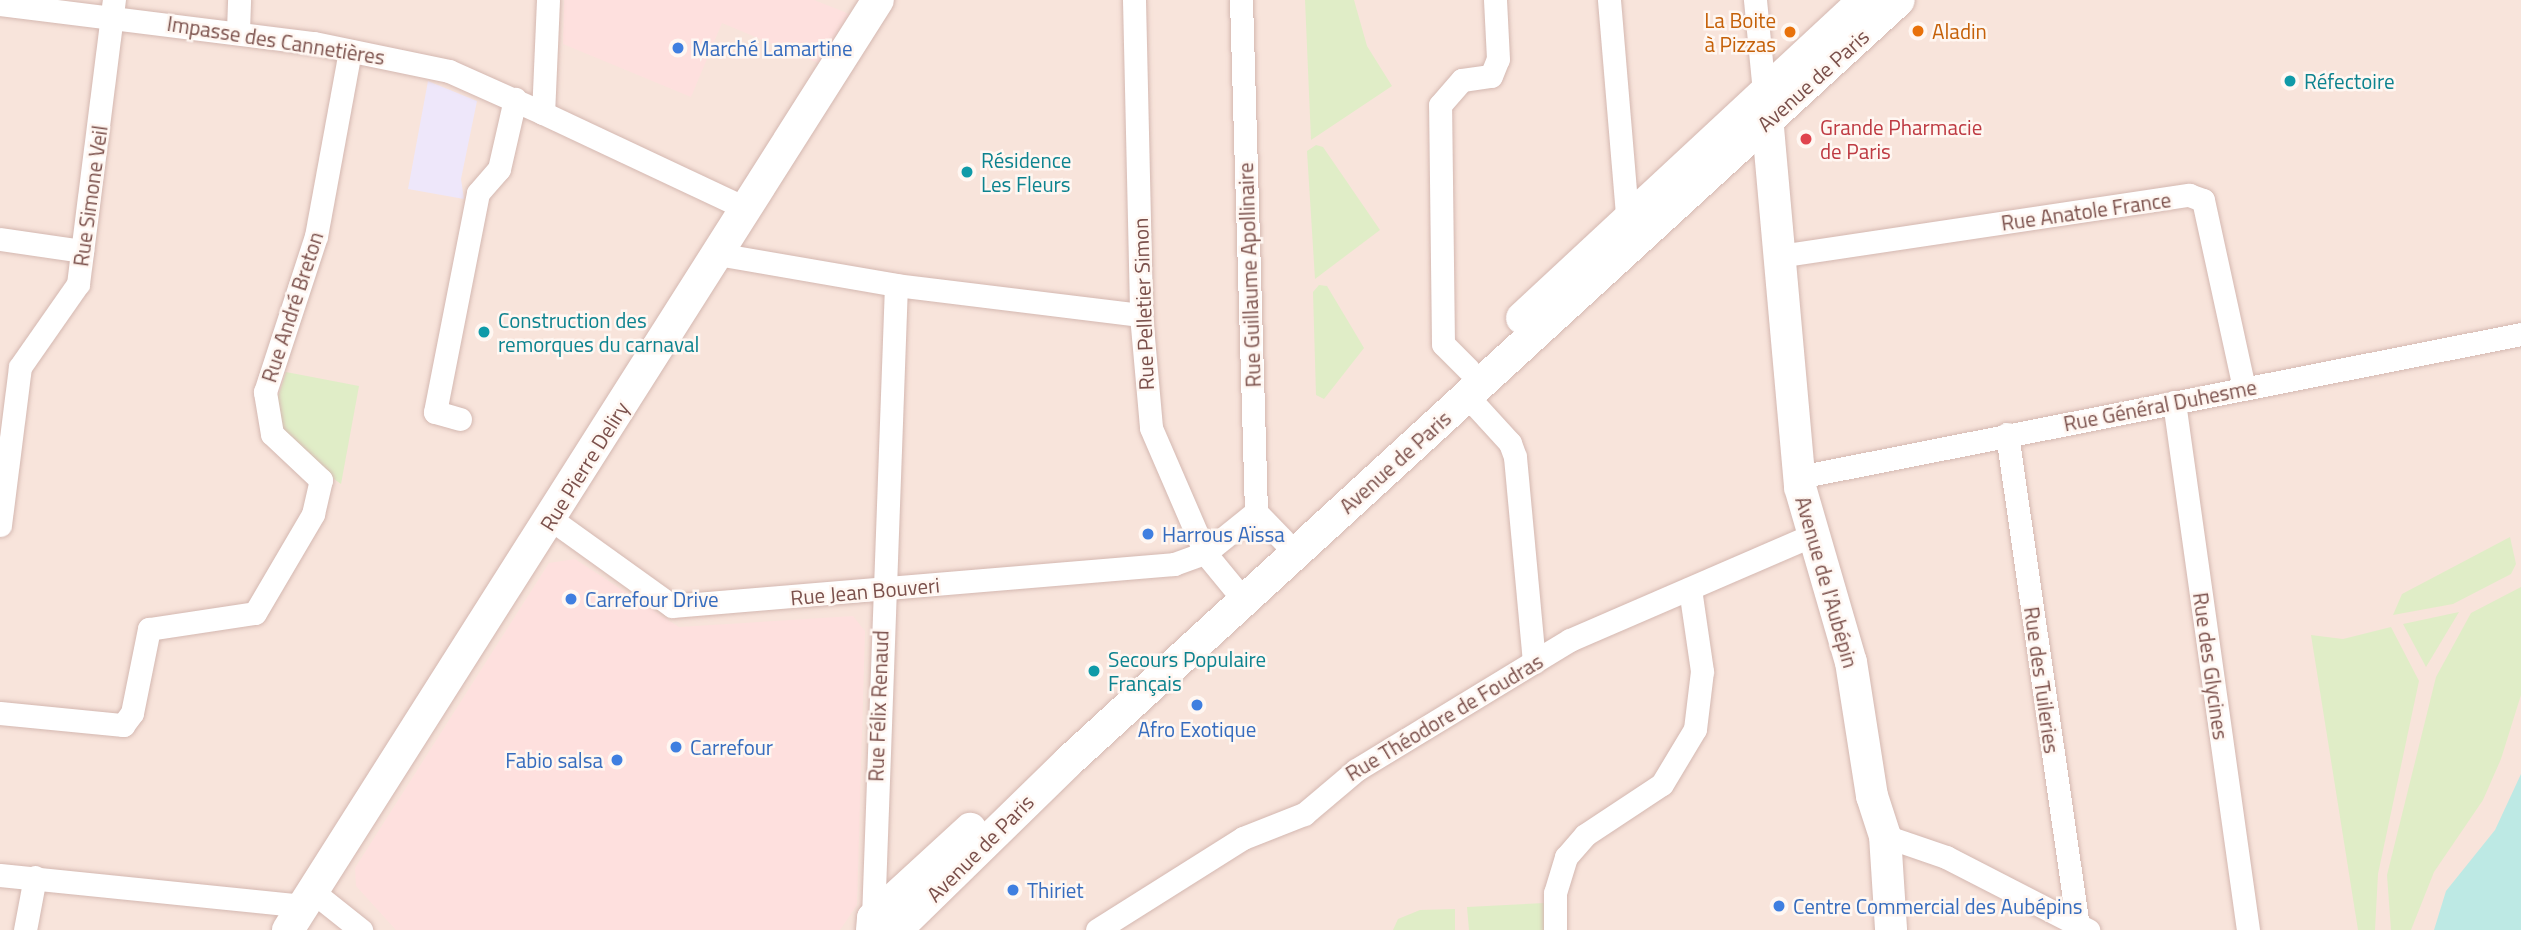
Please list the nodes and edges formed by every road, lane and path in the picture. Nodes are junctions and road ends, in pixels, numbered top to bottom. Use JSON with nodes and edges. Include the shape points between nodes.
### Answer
{"nodes":[{"id":1,"x":239,"y":0,"type":"edge"},
{"id":2,"x":548,"y":0,"type":"edge"},
{"id":3,"x":878,"y":0,"type":"edge"},
{"id":4,"x":1134,"y":0,"type":"edge"},
{"id":5,"x":1241,"y":0,"type":"edge"},
{"id":6,"x":1494,"y":0,"type":"edge"},
{"id":7,"x":1609,"y":0,"type":"edge"},
{"id":8,"x":1755,"y":0,"type":"edge"},
{"id":9,"x":1864,"y":0,"type":"edge"},
{"id":10,"x":1899,"y":0,"type":"edge"},
{"id":11,"x":0,"y":4,"type":"edge"},
{"id":12,"x":114,"y":9,"type":"edge"},
{"id":13,"x":238,"y":31,"type":"junction"},
{"id":14,"x":350,"y":51,"type":"junction"},
{"id":15,"x":516,"y":99,"type":"junction"},
{"id":16,"x":1766,"y":106,"type":"junction"},
{"id":17,"x":542,"y":113,"type":"junction"},
{"id":18,"x":747,"y":209,"type":"junction"},
{"id":19,"x":1627,"y":214,"type":"junction"},
{"id":20,"x":0,"y":239,"type":"edge"},
{"id":21,"x":82,"y":251,"type":"junction"},
{"id":22,"x":717,"y":254,"type":"junction"},
{"id":23,"x":1779,"y":256,"type":"junction"},
{"id":24,"x":896,"y":285,"type":"junction"},
{"id":25,"x":1141,"y":315,"type":"junction"},
{"id":26,"x":2521,"y":334,"type":"edge"},
{"id":27,"x":1468,"y":383,"type":"junction"},
{"id":28,"x":2244,"y":388,"type":"junction"},
{"id":29,"x":2174,"y":402,"type":"junction"},
{"id":30,"x":460,"y":419,"type":"dead end"},
{"id":31,"x":2007,"y":435,"type":"junction"},
{"id":32,"x":1799,"y":477,"type":"junction"},
{"id":33,"x":1256,"y":512,"type":"junction"},
{"id":34,"x":551,"y":519,"type":"junction"},
{"id":35,"x":0,"y":525,"type":"edge"},
{"id":36,"x":1810,"y":536,"type":"junction"},
{"id":37,"x":1283,"y":540,"type":"junction"},
{"id":38,"x":1205,"y":553,"type":"junction"},
{"id":39,"x":1233,"y":587,"type":"junction"},
{"id":40,"x":1690,"y":589,"type":"junction"},
{"id":41,"x":882,"y":591,"type":"junction"},
{"id":42,"x":1534,"y":662,"type":"junction"},
{"id":43,"x":0,"y":713,"type":"edge"},
{"id":44,"x":1885,"y":836,"type":"junction"},
{"id":45,"x":0,"y":875,"type":"edge"},
{"id":46,"x":35,"y":877,"type":"junction"},
{"id":47,"x":301,"y":909,"type":"edge"},
{"id":48,"x":880,"y":926,"type":"edge"},
{"id":49,"x":2083,"y":927,"type":"edge"},
{"id":50,"x":25,"y":930,"type":"edge"},
{"id":51,"x":361,"y":930,"type":"edge"},
{"id":52,"x":1097,"y":930,"type":"edge"},
{"id":53,"x":1555,"y":930,"type":"edge"},
{"id":54,"x":1891,"y":930,"type":"edge"},
{"id":55,"x":2248,"y":930,"type":"edge"}],
"edges":[{"from":1,"to":13,"type":"street"},
{"from":2,"to":17,"type":"street"},
{"from":3,"to":18,"type":"main road","name":"Rue Pierre Deliry"},
{"from":4,"to":25,"type":"street","name":"Rue Pelletier Simon"},
{"from":5,"to":33,"type":"street","name":"Rue Guillaume Apollinaire"},
{"from":6,"to":27,"type":"street","via":[[1498,59],[1491,76],[1462,80],[1440,105],[1443,344]]},
{"from":7,"to":19,"type":"street"},
{"from":8,"to":16,"type":"street"},
{"from":9,"to":16,"type":"main road","name":"Avenue de Paris"},
{"from":10,"to":16,"type":"main road","name":"Avenue de Paris"},
{"from":11,"to":12,"type":"street","name":"Impasse des Cannetières"},
{"from":12,"to":13,"type":"street","name":"Impasse des Cannetières"},
{"from":12,"to":21,"type":"street","name":"Rue Simone Veil"},
{"from":13,"to":14,"type":"street","name":"Impasse des Cannetières"},
{"from":14,"to":15,"type":"street","name":"Impasse des Cannetières","via":[[449,71]]},
{"from":14,"to":43,"type":"street","name":"Rue André Breton","via":[[316,236],[265,392],[272,435],[321,480],[313,514],[255,613],[149,629],[132,713],[123,724]]},
{"from":15,"to":17,"type":"street","name":"Impasse des Cannetières"},
{"from":15,"to":30,"type":"street","via":[[499,169],[478,193],[435,412]]},
{"from":16,"to":19,"type":"main road","name":"Avenue de Paris"},
{"from":16,"to":23,"type":"main road","name":"Avenue de l'Aubépin"},
{"from":16,"to":27,"type":"main road","name":"Avenue de Paris"},
{"from":17,"to":18,"type":"street","name":"Impasse des Cannetières"},
{"from":18,"to":22,"type":"main road","name":"Rue Pierre Deliry"},
{"from":19,"to":27,"type":"main road","name":"Avenue de Paris"},
{"from":20,"to":21,"type":"street"},
{"from":21,"to":35,"type":"street","name":"Rue Simone Veil","via":[[79,284],[20,367]]},
{"from":22,"to":24,"type":"street"},
{"from":22,"to":34,"type":"main road","name":"Rue Pierre Deliry"},
{"from":23,"to":28,"type":"street","name":"Rue Anatole France","via":[[2189,195],[2203,201]]},
{"from":23,"to":32,"type":"main road","name":"Avenue de l'Aubépin"},
{"from":24,"to":25,"type":"street"},
{"from":24,"to":41,"type":"street","name":"Rue Félix Renaud"},
{"from":25,"to":38,"type":"street","name":"Rue Pelletier Simon","via":[[1151,428]]},
{"from":26,"to":28,"type":"street","name":"Rue Général Duhesme"},
{"from":27,"to":37,"type":"main road","name":"Avenue de Paris"},
{"from":27,"to":42,"type":"street","via":[[1515,457]]},
{"from":27,"to":48,"type":"main road","name":"Avenue de Paris","via":[[1068,762]]},
{"from":28,"to":29,"type":"street","name":"Rue Général Duhesme"},
{"from":29,"to":31,"type":"street","name":"Rue Général Duhesme"},
{"from":29,"to":55,"type":"street","name":"Rue des Glycines"},
{"from":31,"to":32,"type":"street","name":"Rue Général Duhesme"},
{"from":31,"to":49,"type":"street","name":"Rue des Tuileries"},
{"from":32,"to":36,"type":"main road","name":"Avenue de l'Aubépin"},
{"from":33,"to":37,"type":"street"},
{"from":33,"to":38,"type":"street"},
{"from":34,"to":41,"type":"street","name":"Rue Jean Bouveri","via":[[671,606]]},
{"from":34,"to":47,"type":"main road","name":"Rue Pierre Deliry"},
{"from":36,"to":40,"type":"street","name":"Rue Théodore de Foudras"},
{"from":36,"to":44,"type":"main road","name":"Avenue de l'Aubépin","via":[[1851,662],[1872,796]]},
{"from":37,"to":39,"type":"main road","name":"Avenue de Paris"},
{"from":38,"to":39,"type":"street","name":"Rue Pelletier Simon"},
{"from":38,"to":41,"type":"street","name":"Rue Jean Bouveri","via":[[1174,564]]},
{"from":39,"to":48,"type":"main road","name":"Avenue de Paris"},
{"from":40,"to":42,"type":"street","name":"Rue Théodore de Foudras"},
{"from":40,"to":53,"type":"street","via":[[1702,671],[1695,729],[1662,784],[1585,835],[1566,856],[1555,893]]},
{"from":41,"to":48,"type":"street","name":"Rue Félix Renaud"},
{"from":42,"to":52,"type":"street","name":"Rue Théodore de Foudras","via":[[1337,783],[1304,814],[1243,838]]},
{"from":44,"to":49,"type":"street","via":[[1946,857]]},
{"from":44,"to":54,"type":"main road","name":"Avenue de l'Aubépin"},
{"from":45,"to":46,"type":"street"},
{"from":46,"to":47,"type":"street"},
{"from":46,"to":50,"type":"street"},
{"from":47,"to":51,"type":"street"}]}
